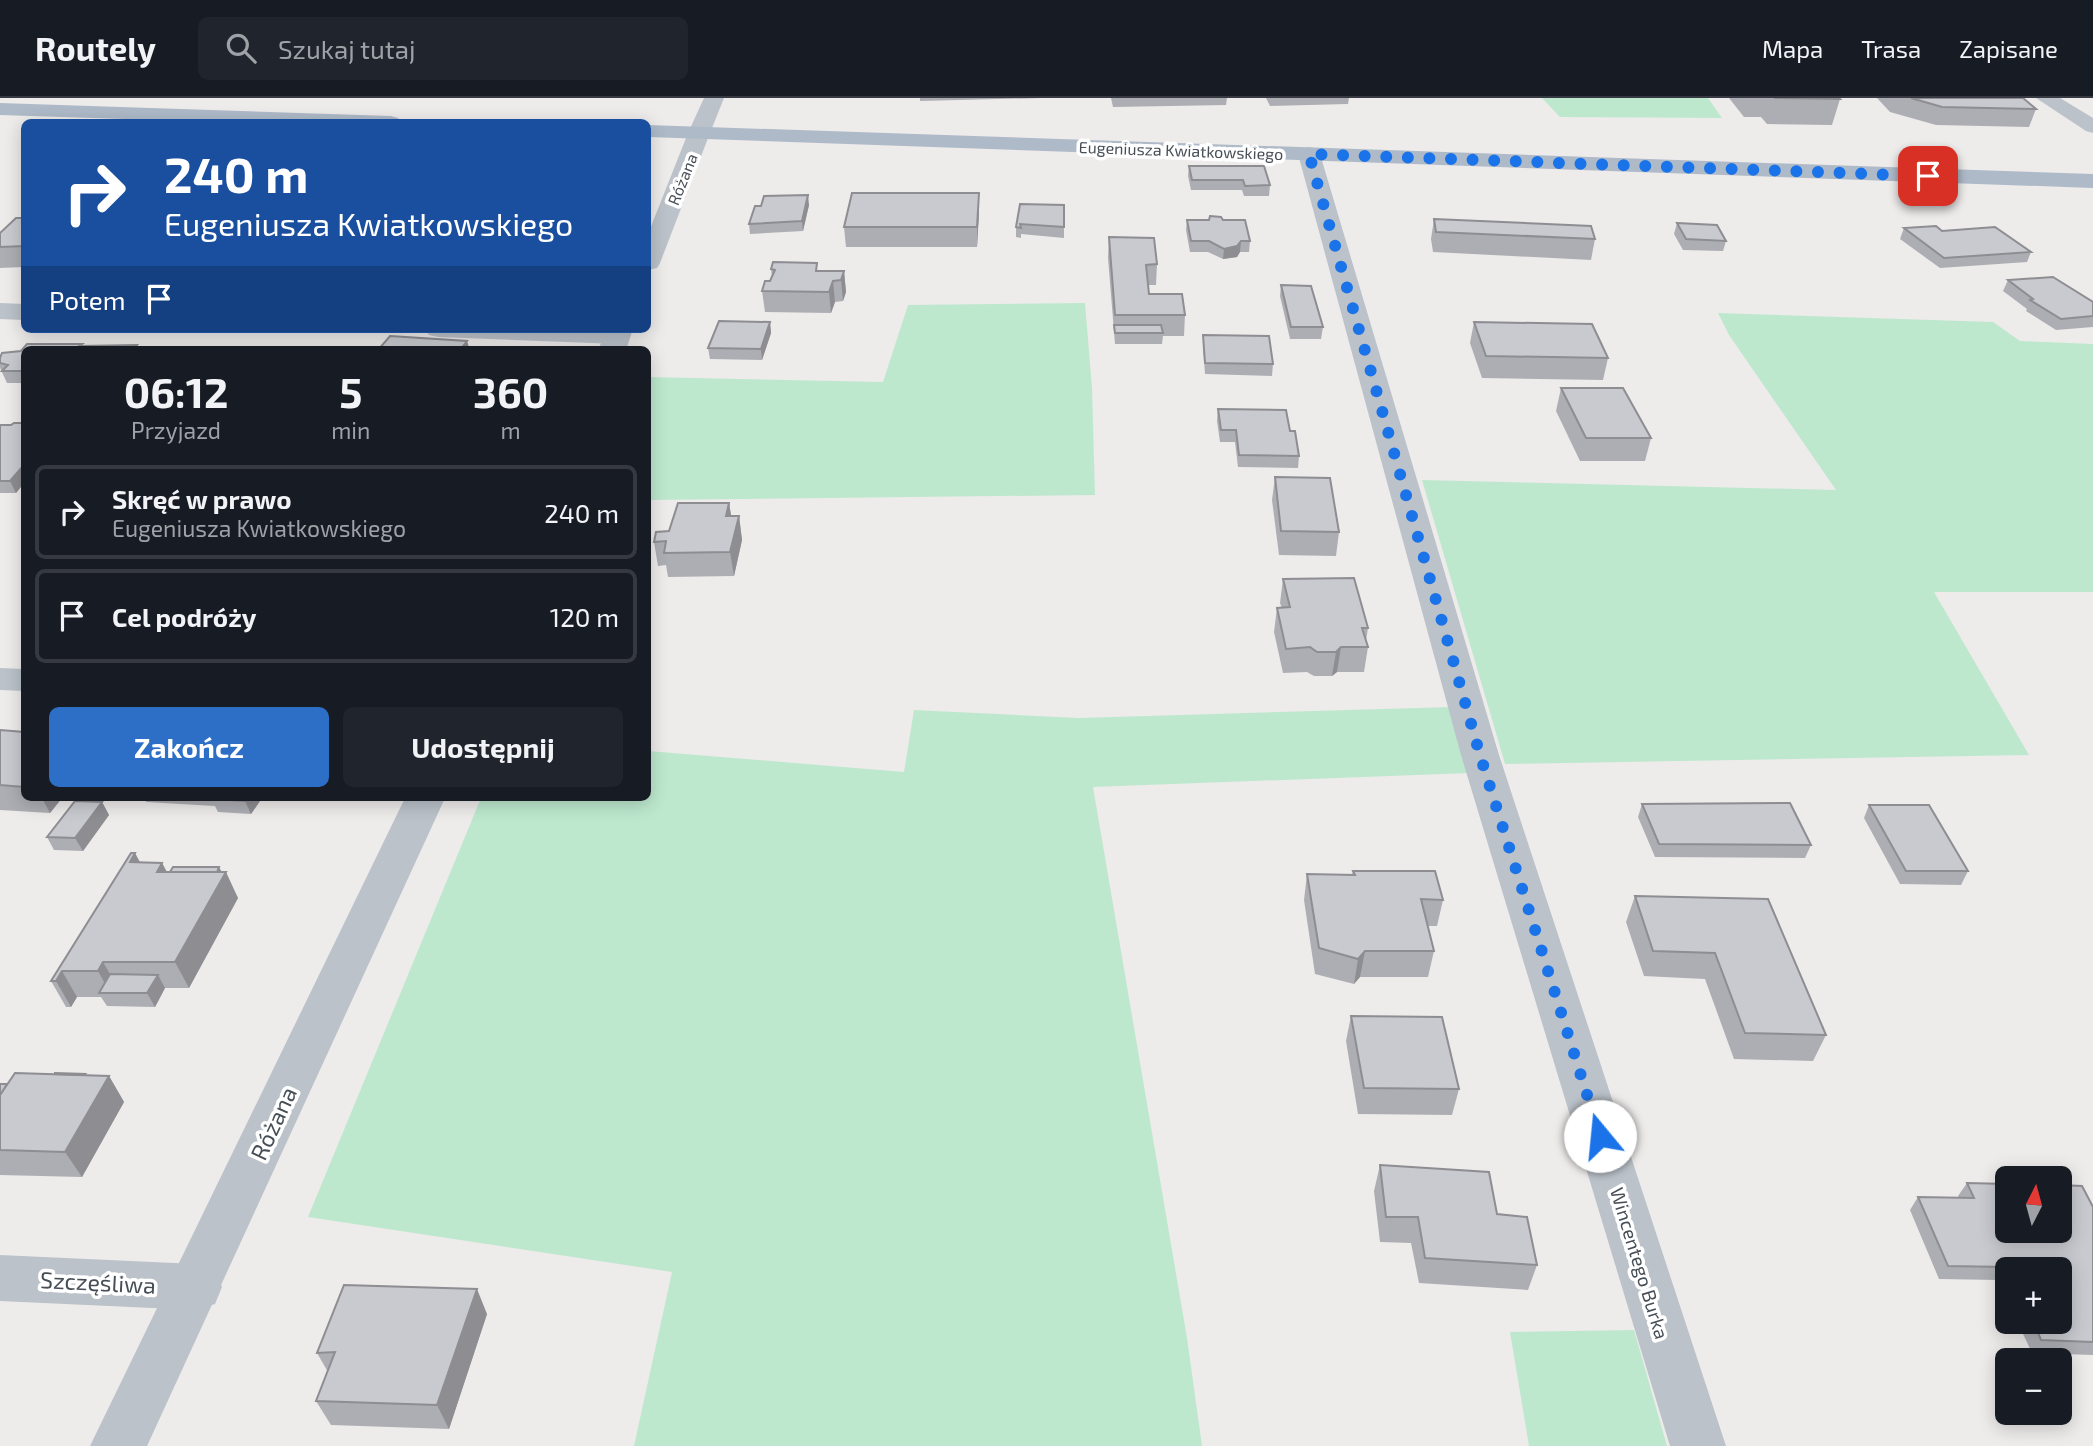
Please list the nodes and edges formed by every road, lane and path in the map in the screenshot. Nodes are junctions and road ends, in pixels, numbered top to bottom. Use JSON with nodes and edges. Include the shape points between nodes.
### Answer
{"nodes":[{"id":1,"x":714,"y":98,"type":"edge"},
{"id":2,"x":2046,"y":98,"type":"edge"},
{"id":3,"x":0,"y":109,"type":"edge"},
{"id":4,"x":301,"y":119,"type":"edge"},
{"id":5,"x":2093,"y":127,"type":"edge"},
{"id":6,"x":651,"y":131,"type":"edge"},
{"id":7,"x":699,"y":133,"type":"junction"},
{"id":8,"x":1309,"y":154,"type":"junction"},
{"id":9,"x":2093,"y":181,"type":"edge"},
{"id":10,"x":651,"y":255,"type":"edge"},
{"id":11,"x":0,"y":311,"type":"edge"},
{"id":12,"x":21,"y":312,"type":"edge"},
{"id":13,"x":510,"y":333,"type":"edge"},
{"id":14,"x":617,"y":339,"type":"edge"},
{"id":15,"x":0,"y":679,"type":"edge"},
{"id":16,"x":21,"y":680,"type":"edge"},
{"id":17,"x":424,"y":801,"type":"edge"},
{"id":18,"x":0,"y":1278,"type":"edge"},
{"id":19,"x":196,"y":1286,"type":"junction"},
{"id":20,"x":118,"y":1446,"type":"edge"},
{"id":21,"x":1698,"y":1446,"type":"edge"}],
"edges":[{"from":1,"to":7,"type":"street","name":"Różana"},
{"from":2,"to":5,"type":"street"},
{"from":3,"to":4,"type":"main road"},
{"from":6,"to":7,"type":"main road","name":"Eugeniusza Kwiatkowskiego"},
{"from":7,"to":8,"type":"main road","name":"Eugeniusza Kwiatkowskiego"},
{"from":7,"to":10,"type":"street","name":"Różana"},
{"from":8,"to":9,"type":"main road","name":"Eugeniusza Kwiatkowskiego"},
{"from":8,"to":21,"type":"street","name":"Wincentego Burka","via":[[1480,755]]},
{"from":11,"to":12,"type":"street"},
{"from":13,"to":14,"type":"street"},
{"from":15,"to":16,"type":"street"},
{"from":17,"to":19,"type":"street","name":"Różana"},
{"from":18,"to":19,"type":"street","name":"Szczęśliwa"},
{"from":19,"to":20,"type":"street","name":"Różana"}]}
